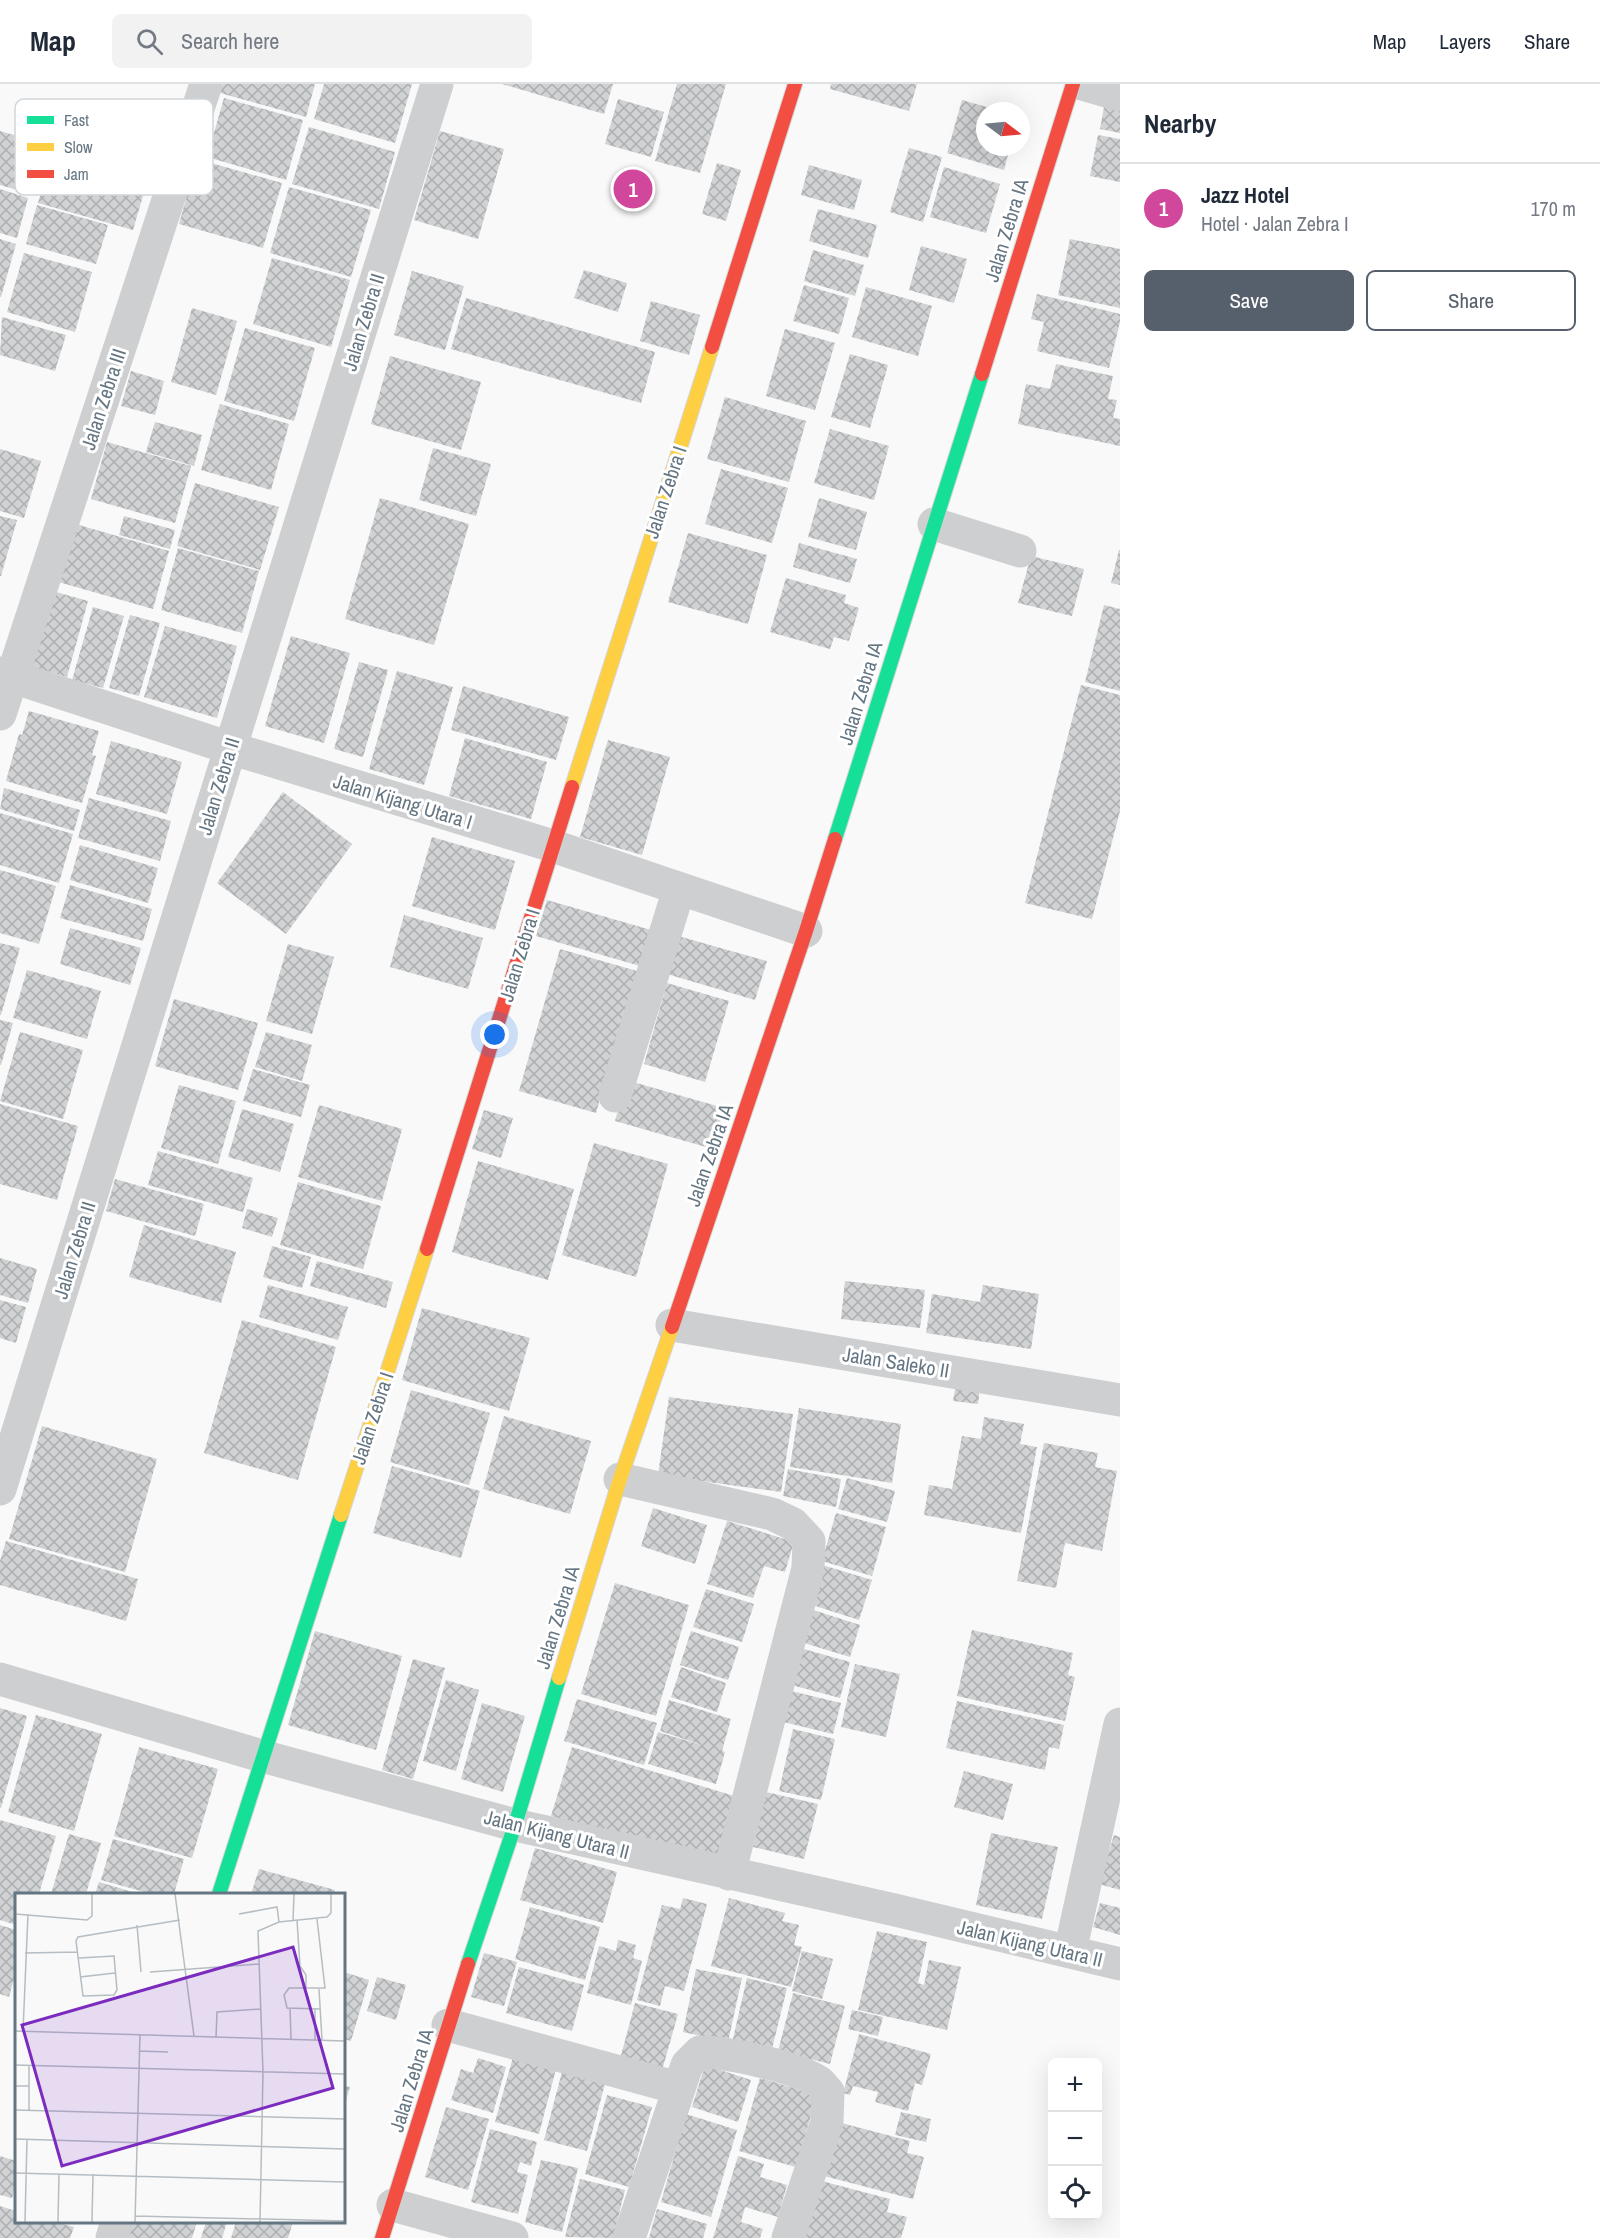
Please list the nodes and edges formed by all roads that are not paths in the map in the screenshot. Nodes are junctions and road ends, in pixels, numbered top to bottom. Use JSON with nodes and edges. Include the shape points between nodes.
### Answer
{"nodes":[{"id":1,"x":206,"y":84,"type":"edge"},
{"id":2,"x":437,"y":84,"type":"edge"},
{"id":3,"x":795,"y":84,"type":"edge"},
{"id":4,"x":1072,"y":84,"type":"edge"},
{"id":5,"x":1082,"y":84,"type":"edge"},
{"id":6,"x":1120,"y":95,"type":"edge"},
{"id":7,"x":201,"y":99,"type":"edge"},
{"id":8,"x":168,"y":195,"type":"edge"},
{"id":9,"x":934,"y":524,"type":"junction"},
{"id":10,"x":1020,"y":551,"type":"dead end"},
{"id":11,"x":6,"y":675,"type":"edge"},
{"id":12,"x":0,"y":714,"type":"edge"},
{"id":13,"x":230,"y":748,"type":"junction"},
{"id":14,"x":553,"y":846,"type":"junction"},
{"id":15,"x":680,"y":889,"type":"junction"},
{"id":16,"x":806,"y":931,"type":"junction"},
{"id":17,"x":615,"y":1096,"type":"dead end"},
{"id":18,"x":672,"y":1325,"type":"junction"},
{"id":19,"x":1120,"y":1400,"type":"edge"},
{"id":20,"x":620,"y":1479,"type":"junction"},
{"id":21,"x":0,"y":1489,"type":"edge"},
{"id":22,"x":0,"y":1679,"type":"edge"},
{"id":23,"x":1120,"y":1724,"type":"edge"},
{"id":24,"x":262,"y":1756,"type":"junction"},
{"id":25,"x":515,"y":1825,"type":"junction"},
{"id":26,"x":729,"y":1874,"type":"junction"},
{"id":27,"x":219,"y":1893,"type":"edge"},
{"id":28,"x":1070,"y":1952,"type":"junction"},
{"id":29,"x":1120,"y":1964,"type":"edge"},
{"id":30,"x":448,"y":2025,"type":"junction"},
{"id":31,"x":678,"y":2088,"type":"junction"},
{"id":32,"x":393,"y":2205,"type":"junction"},
{"id":33,"x":117,"y":2223,"type":"edge"},
{"id":34,"x":112,"y":2238,"type":"edge"},
{"id":35,"x":382,"y":2238,"type":"edge"},
{"id":36,"x":512,"y":2238,"type":"edge"},
{"id":37,"x":628,"y":2238,"type":"edge"},
{"id":38,"x":788,"y":2238,"type":"edge"}],
"edges":[{"from":1,"to":7,"type":"street","name":"Jalan Zebra III"},
{"from":2,"to":13,"type":"street","name":"Jalan Zebra II"},
{"from":3,"to":14,"type":"street","name":"Jalan Zebra I"},
{"from":4,"to":9,"type":"street","name":"Jalan Zebra IA"},
{"from":5,"to":6,"type":"street"},
{"from":8,"to":11,"type":"street","name":"Jalan Zebra III"},
{"from":9,"to":10,"type":"street"},
{"from":9,"to":16,"type":"street","name":"Jalan Zebra IA"},
{"from":11,"to":12,"type":"street","name":"Jalan Zebra III"},
{"from":11,"to":13,"type":"street","name":"Jalan Kijang Utara I"},
{"from":13,"to":14,"type":"street","name":"Jalan Kijang Utara I"},
{"from":13,"to":21,"type":"street","name":"Jalan Zebra II"},
{"from":14,"to":15,"type":"street","name":"Jalan Kijang Utara I"},
{"from":14,"to":24,"type":"street","name":"Jalan Zebra I","via":[[470,1116]]},
{"from":15,"to":16,"type":"street","name":"Jalan Kijang Utara I"},
{"from":15,"to":17,"type":"street"},
{"from":16,"to":18,"type":"street","name":"Jalan Zebra IA"},
{"from":18,"to":19,"type":"street","name":"Jalan Saleko II"},
{"from":18,"to":20,"type":"street","name":"Jalan Zebra IA"},
{"from":20,"to":25,"type":"street","name":"Jalan Zebra IA"},
{"from":20,"to":26,"type":"street","via":[[772,1514],[793,1524],[809,1540],[808,1568]]},
{"from":22,"to":24,"type":"street","name":"Jalan Kijang Utara II"},
{"from":23,"to":28,"type":"street"},
{"from":24,"to":25,"type":"street","name":"Jalan Kijang Utara II"},
{"from":24,"to":27,"type":"street","name":"Jalan Zebra I"},
{"from":25,"to":26,"type":"street","name":"Jalan Kijang Utara II"},
{"from":25,"to":30,"type":"street","name":"Jalan Zebra IA"},
{"from":26,"to":28,"type":"street","name":"Jalan Kijang Utara II"},
{"from":28,"to":29,"type":"street","name":"Jalan Kijang Utara II"},
{"from":30,"to":31,"type":"street"},
{"from":30,"to":32,"type":"street","name":"Jalan Zebra IA"},
{"from":31,"to":37,"type":"street"},
{"from":31,"to":38,"type":"street","via":[[687,2065],[700,2052],[715,2052],[791,2070],[820,2082],[828,2092],[828,2122]]},
{"from":32,"to":35,"type":"street","name":"Jalan Zebra IA"},
{"from":32,"to":36,"type":"street"},
{"from":33,"to":34,"type":"street"}]}
